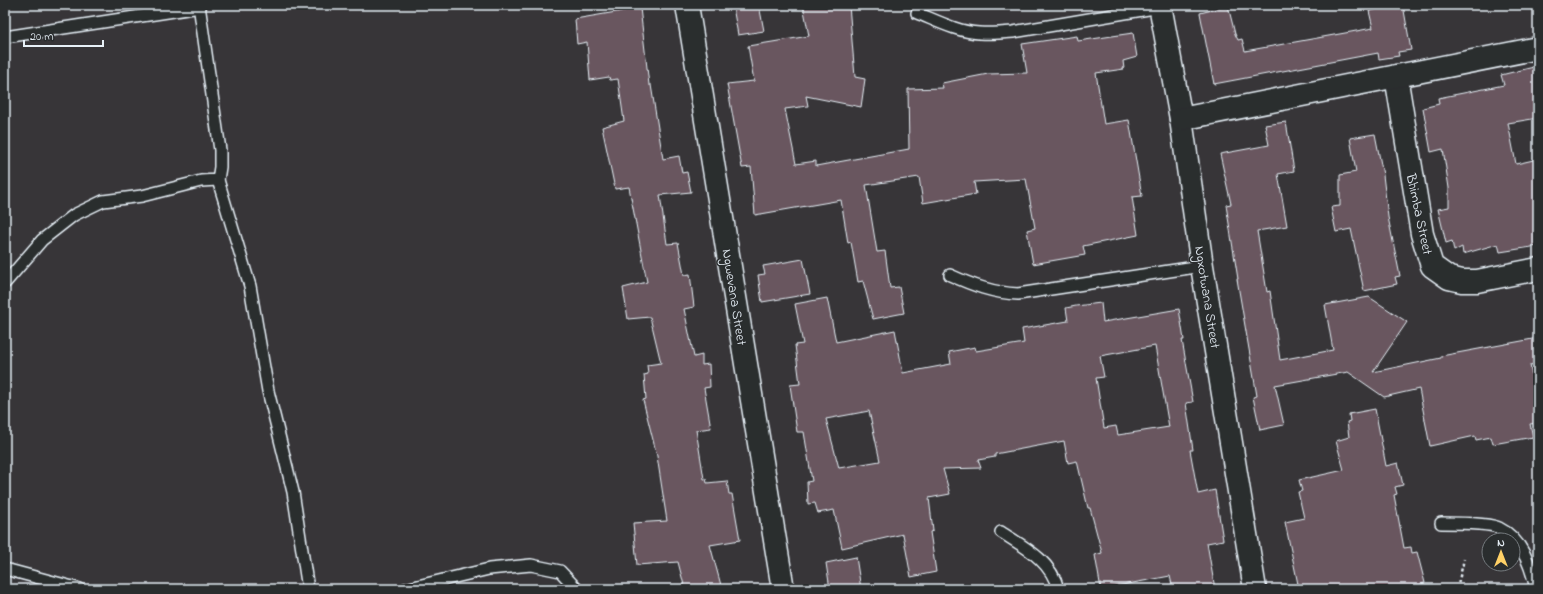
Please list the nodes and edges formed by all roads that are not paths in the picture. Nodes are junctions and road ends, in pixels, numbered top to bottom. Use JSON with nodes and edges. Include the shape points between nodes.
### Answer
{"nodes":[{"id":1,"x":687,"y":5,"type":"edge"},
{"id":2,"x":200,"y":6,"type":"edge"},
{"id":3,"x":1160,"y":6,"type":"edge"},
{"id":4,"x":917,"y":13,"type":"dead end"},
{"id":5,"x":5,"y":37,"type":"edge"},
{"id":6,"x":1538,"y":48,"type":"edge"},
{"id":7,"x":1396,"y":76,"type":"junction"},
{"id":8,"x":1181,"y":119,"type":"junction"},
{"id":9,"x":218,"y":180,"type":"junction"},
{"id":10,"x":1202,"y":266,"type":"junction"},
{"id":11,"x":1538,"y":268,"type":"edge"},
{"id":12,"x":950,"y":275,"type":"dead end"},
{"id":13,"x":5,"y":283,"type":"edge"},
{"id":14,"x":1441,"y":522,"type":"dead end"},
{"id":15,"x":1001,"y":532,"type":"dead end"},
{"id":16,"x":5,"y":569,"type":"edge"},
{"id":17,"x":80,"y":589,"type":"edge"},
{"id":18,"x":308,"y":589,"type":"edge"},
{"id":19,"x":405,"y":589,"type":"edge"},
{"id":20,"x":577,"y":589,"type":"edge"},
{"id":21,"x":783,"y":589,"type":"edge"},
{"id":22,"x":1058,"y":589,"type":"edge"},
{"id":23,"x":1256,"y":589,"type":"edge"},
{"id":24,"x":1536,"y":589,"type":"edge"}],
"edges":[{"from":1,"to":21,"type":"street","name":"Ngwevana Street"},
{"from":2,"to":5,"type":"lane"},
{"from":2,"to":9,"type":"lane","via":[[220,150]]},
{"from":3,"to":4,"type":"lane","via":[[1013,32],[992,33],[961,30]]},
{"from":3,"to":8,"type":"street","name":"Ngxotwana Street"},
{"from":6,"to":7,"type":"street"},
{"from":7,"to":8,"type":"street"},
{"from":7,"to":11,"type":"street","name":"Bhimba Street","via":[[1422,234],[1432,266],[1449,278],[1462,281],[1477,281]]},
{"from":8,"to":10,"type":"street","name":"Ngxotwana Street"},
{"from":9,"to":13,"type":"lane","via":[[201,181],[142,196],[103,201],[80,212],[42,240]]},
{"from":9,"to":18,"type":"lane","via":[[250,286],[268,391],[293,492]]},
{"from":10,"to":12,"type":"lane","via":[[1018,294],[975,286]]},
{"from":10,"to":23,"type":"street","name":"Ngxotwana Street"},
{"from":14,"to":24,"type":"lane","via":[[1498,527],[1516,541],[1528,563]]},
{"from":15,"to":22,"type":"lane","via":[[1047,565]]},
{"from":16,"to":17,"type":"lane"},
{"from":19,"to":20,"type":"lane","via":[[489,569],[531,565],[560,571]]}]}
